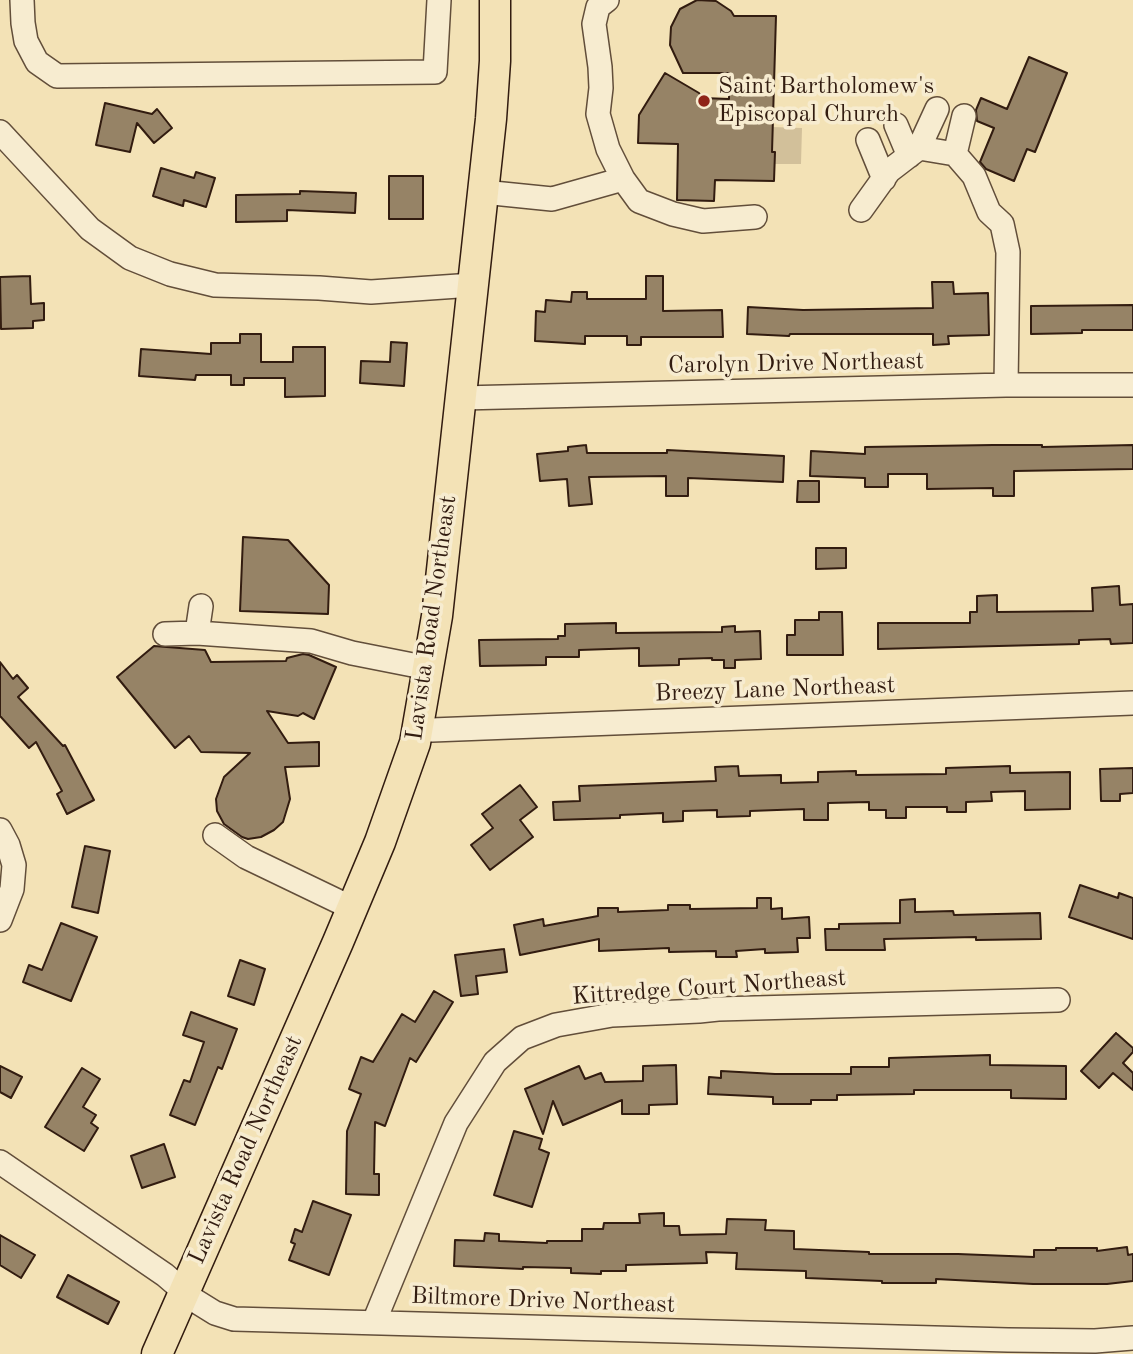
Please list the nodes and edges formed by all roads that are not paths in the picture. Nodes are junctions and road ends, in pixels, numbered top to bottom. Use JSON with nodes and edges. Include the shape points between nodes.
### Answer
{"nodes":[{"id":1,"x":22,"y":0,"type":"edge"},
{"id":2,"x":439,"y":0,"type":"edge"},
{"id":3,"x":495,"y":0,"type":"edge"},
{"id":4,"x":607,"y":0,"type":"edge"},
{"id":5,"x":937,"y":109,"type":"dead end"},
{"id":6,"x":964,"y":116,"type":"dead end"},
{"id":7,"x":896,"y":125,"type":"dead end"},
{"id":8,"x":0,"y":132,"type":"edge"},
{"id":9,"x":868,"y":140,"type":"dead end"},
{"id":10,"x":914,"y":152,"type":"junction"},
{"id":11,"x":955,"y":154,"type":"junction"},
{"id":12,"x":623,"y":178,"type":"junction"},
{"id":13,"x":884,"y":179,"type":"junction"},
{"id":14,"x":483,"y":192,"type":"junction"},
{"id":15,"x":861,"y":210,"type":"dead end"},
{"id":16,"x":755,"y":217,"type":"dead end"},
{"id":17,"x":473,"y":285,"type":"junction"},
{"id":18,"x":1006,"y":385,"type":"junction"},
{"id":19,"x":1133,"y":385,"type":"edge"},
{"id":20,"x":461,"y":398,"type":"junction"},
{"id":21,"x":201,"y":606,"type":"dead end"},
{"id":22,"x":197,"y":633,"type":"junction"},
{"id":23,"x":164,"y":634,"type":"dead end"},
{"id":24,"x":428,"y":668,"type":"junction"},
{"id":25,"x":1133,"y":703,"type":"edge"},
{"id":26,"x":419,"y":729,"type":"junction"},
{"id":27,"x":0,"y":830,"type":"edge"},
{"id":28,"x":215,"y":835,"type":"dead end"},
{"id":29,"x":352,"y":908,"type":"junction"},
{"id":30,"x":0,"y":920,"type":"edge"},
{"id":31,"x":1058,"y":1000,"type":"dead end"},
{"id":32,"x":0,"y":1162,"type":"edge"},
{"id":33,"x":184,"y":1291,"type":"junction"},
{"id":34,"x":374,"y":1322,"type":"junction"},
{"id":35,"x":1133,"y":1338,"type":"edge"},
{"id":36,"x":157,"y":1354,"type":"edge"}],
"edges":[{"from":1,"to":2,"type":"street","via":[[26,41],[37,62],[57,76],[435,72]]},
{"from":3,"to":14,"type":"main road","name":"Lavista Road Northeast","via":[[494,73]]},
{"from":4,"to":12,"type":"street","via":[[598,7],[594,24],[601,88],[598,114]]},
{"from":5,"to":10,"type":"street"},
{"from":6,"to":11,"type":"street"},
{"from":7,"to":10,"type":"street"},
{"from":8,"to":17,"type":"street","via":[[90,229],[130,258],[170,274],[215,285],[371,292]]},
{"from":9,"to":13,"type":"street"},
{"from":10,"to":11,"type":"street"},
{"from":10,"to":13,"type":"street"},
{"from":11,"to":18,"type":"street","via":[[974,176],[989,212],[1002,225],[1007,252]]},
{"from":12,"to":14,"type":"street","via":[[552,199]]},
{"from":12,"to":16,"type":"street","via":[[639,201],[673,214],[704,221]]},
{"from":13,"to":15,"type":"street"},
{"from":14,"to":17,"type":"main road","name":"Lavista Road Northeast"},
{"from":17,"to":20,"type":"main road","name":"Lavista Road Northeast"},
{"from":18,"to":19,"type":"street","name":"Carolyn Drive Northeast"},
{"from":18,"to":20,"type":"street","name":"Carolyn Drive Northeast"},
{"from":20,"to":24,"type":"main road","name":"Lavista Road Northeast"},
{"from":21,"to":22,"type":"street"},
{"from":22,"to":23,"type":"street"},
{"from":22,"to":24,"type":"street","via":[[311,641]]},
{"from":24,"to":26,"type":"main road","name":"Lavista Road Northeast"},
{"from":25,"to":26,"type":"street","name":"Breezy Lane Northeast"},
{"from":26,"to":29,"type":"main road","name":"Lavista Road Northeast"},
{"from":27,"to":30,"type":"street","via":[[14,865],[12,889]]},
{"from":28,"to":29,"type":"street","via":[[246,857]]},
{"from":29,"to":33,"type":"main road","name":"Lavista Road Northeast"},
{"from":31,"to":34,"type":"street","name":"Kittredge Court Northeast","via":[[612,1015],[556,1025],[522,1038],[495,1062],[456,1123]]},
{"from":32,"to":33,"type":"street","name":"Biltmore Drive Northeast"},
{"from":33,"to":34,"type":"street","name":"Biltmore Drive Northeast","via":[[215,1313],[234,1319]]},
{"from":33,"to":36,"type":"main road","name":"Lavista Road Northeast"},
{"from":34,"to":35,"type":"street","name":"Biltmore Drive Northeast","via":[[1020,1340]]}]}
